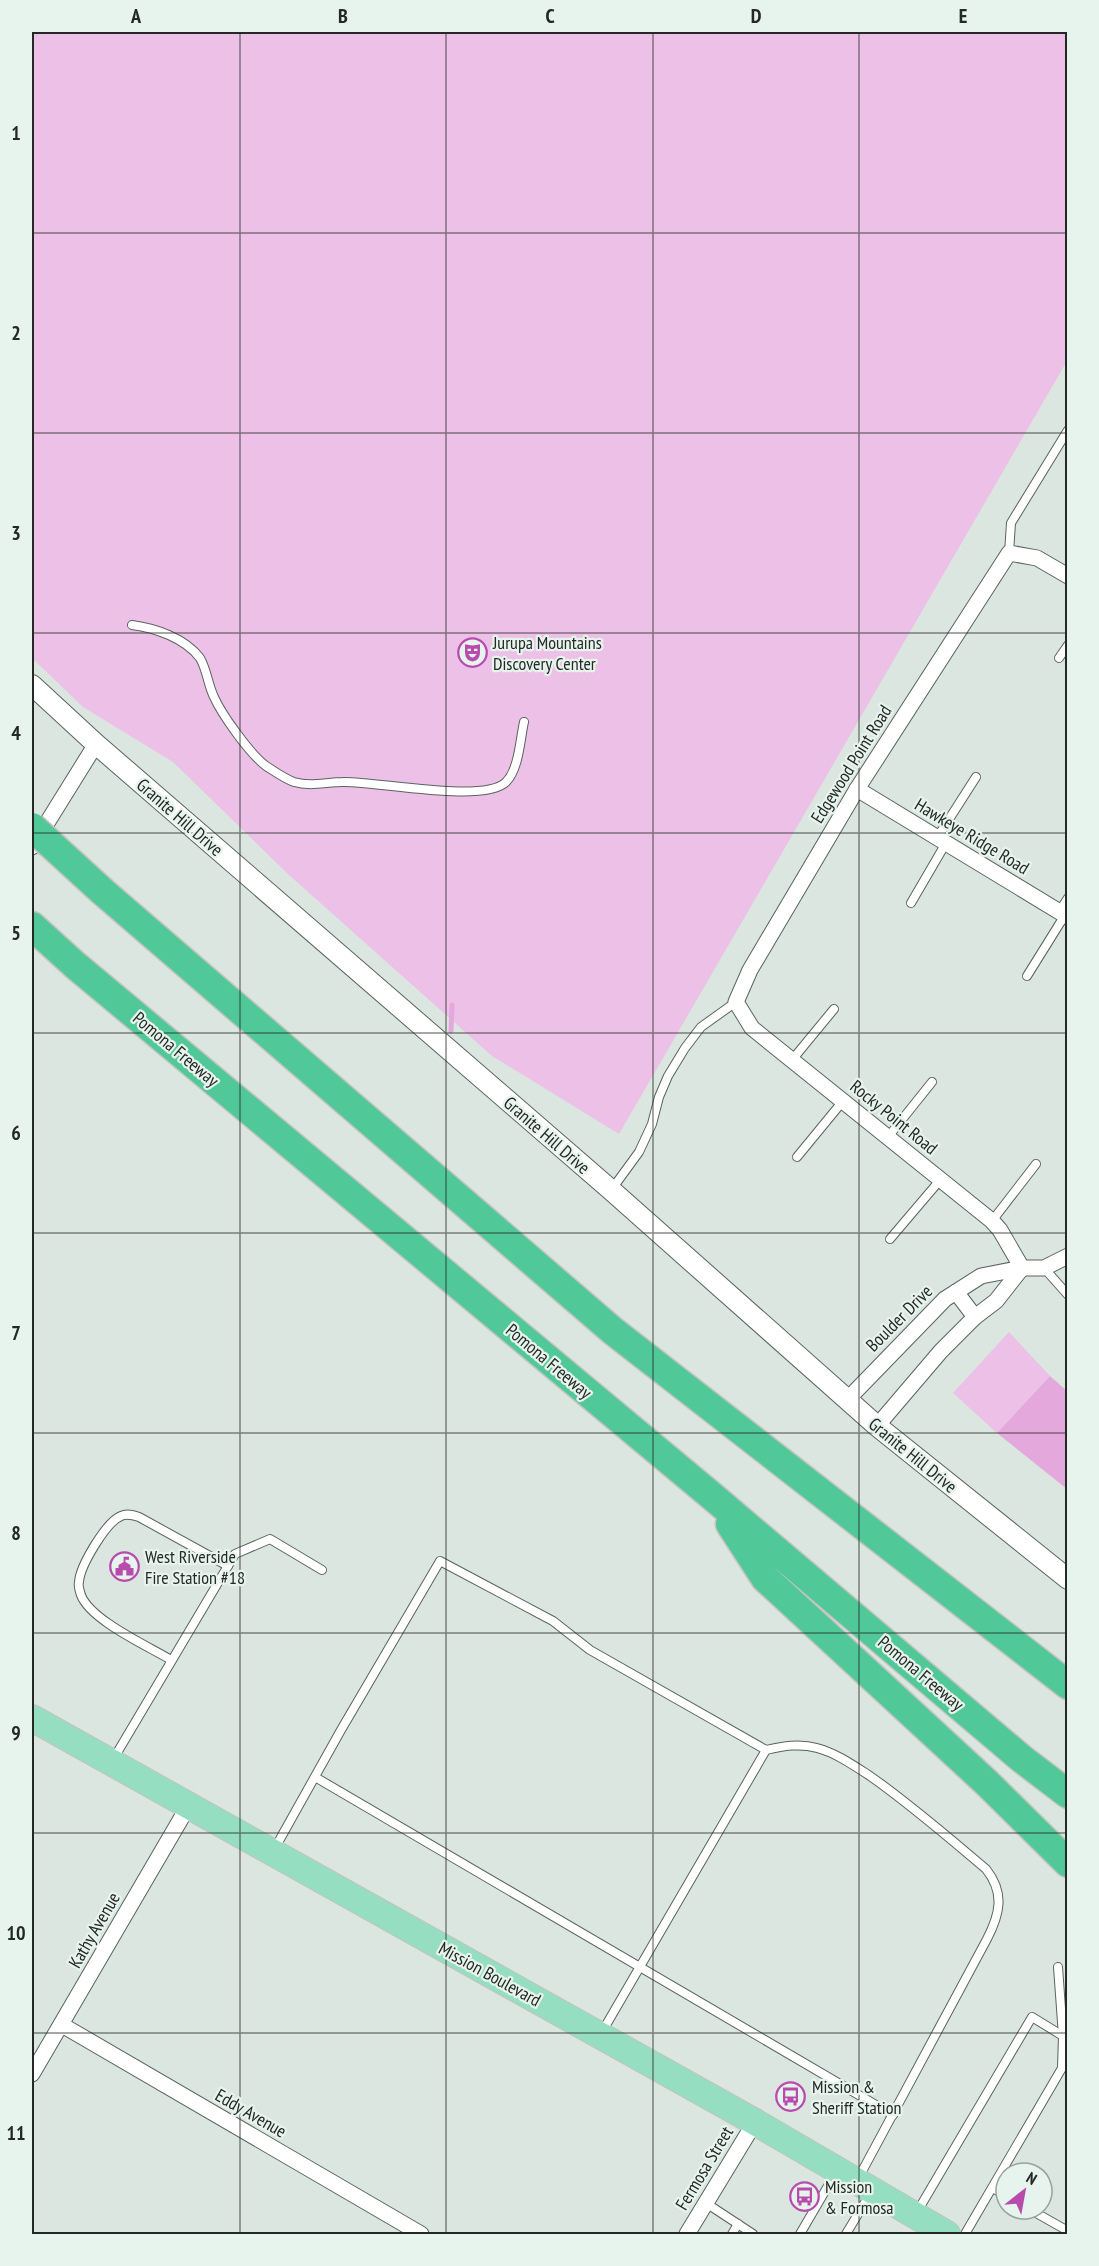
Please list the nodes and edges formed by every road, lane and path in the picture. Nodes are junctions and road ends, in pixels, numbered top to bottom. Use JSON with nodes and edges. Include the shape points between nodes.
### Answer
{"nodes":[{"id":1,"x":1068,"y":430,"type":"edge"},
{"id":2,"x":1009,"y":553,"type":"junction"},
{"id":3,"x":1068,"y":576,"type":"edge"},
{"id":4,"x":132,"y":625,"type":"dead end"},
{"id":5,"x":1068,"y":645,"type":"edge"},
{"id":6,"x":1059,"y":658,"type":"dead end"},
{"id":7,"x":32,"y":685,"type":"edge"},
{"id":8,"x":525,"y":722,"type":"dead end"},
{"id":9,"x":96,"y":744,"type":"junction"},
{"id":10,"x":976,"y":777,"type":"dead end"},
{"id":11,"x":857,"y":789,"type":"junction"},
{"id":12,"x":32,"y":827,"type":"edge"},
{"id":13,"x":942,"y":841,"type":"junction"},
{"id":14,"x":32,"y":847,"type":"edge"},
{"id":15,"x":1068,"y":898,"type":"edge"},
{"id":16,"x":911,"y":903,"type":"dead end"},
{"id":17,"x":1064,"y":915,"type":"edge"},
{"id":18,"x":32,"y":926,"type":"edge"},
{"id":19,"x":1027,"y":976,"type":"dead end"},
{"id":20,"x":736,"y":1002,"type":"junction"},
{"id":21,"x":834,"y":1009,"type":"dead end"},
{"id":22,"x":792,"y":1060,"type":"junction"},
{"id":23,"x":932,"y":1082,"type":"dead end"},
{"id":24,"x":843,"y":1101,"type":"junction"},
{"id":25,"x":888,"y":1137,"type":"junction"},
{"id":26,"x":797,"y":1157,"type":"dead end"},
{"id":27,"x":1036,"y":1164,"type":"dead end"},
{"id":28,"x":941,"y":1179,"type":"junction"},
{"id":29,"x":611,"y":1190,"type":"junction"},
{"id":30,"x":992,"y":1221,"type":"junction"},
{"id":31,"x":890,"y":1239,"type":"dead end"},
{"id":32,"x":1068,"y":1256,"type":"edge"},
{"id":33,"x":1022,"y":1268,"type":"junction"},
{"id":34,"x":1044,"y":1268,"type":"junction"},
{"id":35,"x":956,"y":1292,"type":"junction"},
{"id":36,"x":1068,"y":1295,"type":"edge"},
{"id":37,"x":975,"y":1317,"type":"junction"},
{"id":38,"x":847,"y":1400,"type":"junction"},
{"id":39,"x":877,"y":1426,"type":"junction"},
{"id":40,"x":713,"y":1497,"type":"junction"},
{"id":41,"x":228,"y":1566,"type":"junction"},
{"id":42,"x":322,"y":1570,"type":"dead end"},
{"id":43,"x":1068,"y":1579,"type":"edge"},
{"id":44,"x":171,"y":1660,"type":"junction"},
{"id":45,"x":1068,"y":1685,"type":"edge"},
{"id":46,"x":32,"y":1718,"type":"edge"},
{"id":47,"x":766,"y":1750,"type":"junction"},
{"id":48,"x":111,"y":1762,"type":"junction"},
{"id":49,"x":315,"y":1777,"type":"junction"},
{"id":50,"x":1068,"y":1794,"type":"edge"},
{"id":51,"x":189,"y":1805,"type":"junction"},
{"id":52,"x":273,"y":1852,"type":"junction"},
{"id":53,"x":1068,"y":1863,"type":"edge"},
{"id":54,"x":640,"y":1967,"type":"junction"},
{"id":55,"x":1059,"y":1967,"type":"dead end"},
{"id":56,"x":62,"y":2025,"type":"junction"},
{"id":57,"x":600,"y":2035,"type":"junction"},
{"id":58,"x":1063,"y":2036,"type":"junction"},
{"id":59,"x":32,"y":2074,"type":"edge"},
{"id":60,"x":893,"y":2115,"type":"junction"},
{"id":61,"x":755,"y":2122,"type":"junction"},
{"id":62,"x":856,"y":2180,"type":"junction"},
{"id":63,"x":993,"y":2188,"type":"joint"},
{"id":64,"x":706,"y":2203,"type":"junction"},
{"id":65,"x":1050,"y":2221,"type":"edge"},
{"id":66,"x":738,"y":2224,"type":"junction"},
{"id":67,"x":929,"y":2226,"type":"edge"},
{"id":68,"x":1068,"y":2231,"type":"edge"},
{"id":69,"x":421,"y":2235,"type":"edge"},
{"id":70,"x":687,"y":2235,"type":"edge"},
{"id":71,"x":732,"y":2235,"type":"edge"},
{"id":72,"x":753,"y":2235,"type":"edge"},
{"id":73,"x":800,"y":2235,"type":"edge"},
{"id":74,"x":846,"y":2235,"type":"edge"},
{"id":75,"x":965,"y":2235,"type":"edge"}],
"edges":[{"from":1,"to":2,"type":"lane","via":[[1011,523]]},
{"from":2,"to":3,"type":"street","via":[[1037,558]]},
{"from":2,"to":11,"type":"street","name":"Edgewood Point Road"},
{"from":4,"to":8,"type":"lane","via":[[154,628],[200,659],[213,697],[238,735],[264,765],[292,782],[468,792],[493,788],[505,783],[513,772]]},
{"from":5,"to":6,"type":"lane"},
{"from":7,"to":9,"type":"street","name":"Granite Hill Drive"},
{"from":9,"to":14,"type":"street"},
{"from":9,"to":29,"type":"street","name":"Granite Hill Drive"},
{"from":10,"to":13,"type":"lane"},
{"from":11,"to":13,"type":"street","name":"Hawkeye Ridge Road"},
{"from":11,"to":20,"type":"street","name":"Edgewood Point Road","via":[[750,970]]},
{"from":12,"to":45,"type":"highway","bridge":true,"via":[[613,1331]]},
{"from":13,"to":16,"type":"lane"},
{"from":13,"to":17,"type":"street","name":"Hawkeye Ridge Road"},
{"from":15,"to":17,"type":"lane"},
{"from":17,"to":19,"type":"lane"},
{"from":18,"to":40,"type":"highway","name":"Pomona Freeway"},
{"from":20,"to":22,"type":"street","name":"Rocky Point Road","via":[[752,1028]]},
{"from":20,"to":29,"type":"lane","via":[[702,1027],[685,1048],[668,1076],[639,1152]]},
{"from":21,"to":22,"type":"lane"},
{"from":22,"to":24,"type":"street","name":"Rocky Point Road"},
{"from":23,"to":25,"type":"lane"},
{"from":24,"to":25,"type":"street","name":"Rocky Point Road"},
{"from":24,"to":26,"type":"lane"},
{"from":25,"to":28,"type":"street","name":"Rocky Point Road"},
{"from":27,"to":30,"type":"lane"},
{"from":28,"to":30,"type":"street","name":"Rocky Point Road"},
{"from":28,"to":31,"type":"lane"},
{"from":29,"to":38,"type":"street","name":"Granite Hill Drive"},
{"from":30,"to":33,"type":"street","name":"Rocky Point Road"},
{"from":32,"to":34,"type":"street","name":"Boulder Drive"},
{"from":33,"to":34,"type":"street","name":"Boulder Drive"},
{"from":33,"to":35,"type":"street","name":"Boulder Drive","via":[[981,1276]]},
{"from":33,"to":37,"type":"street","via":[[996,1301]]},
{"from":34,"to":36,"type":"lane"},
{"from":35,"to":37,"type":"street"},
{"from":35,"to":38,"type":"street","name":"Boulder Drive"},
{"from":37,"to":39,"type":"street"},
{"from":38,"to":39,"type":"street","name":"Granite Hill Drive"},
{"from":39,"to":43,"type":"street","name":"Granite Hill Drive"},
{"from":40,"to":50,"type":"highway","name":"Pomona Freeway"},
{"from":40,"to":53,"type":"highway","via":[[765,1578],[987,1782]]},
{"from":41,"to":42,"type":"lane","via":[[235,1554],[270,1539]]},
{"from":41,"to":44,"type":"lane"},
{"from":41,"to":44,"type":"lane","via":[[129,1514],[120,1516],[101,1535],[78,1582],[81,1597],[96,1616]]},
{"from":44,"to":48,"type":"lane"},
{"from":46,"to":48,"type":"main road","name":"Mission Boulevard"},
{"from":47,"to":49,"type":"lane","via":[[590,1650],[553,1621],[440,1561]]},
{"from":47,"to":54,"type":"lane"},
{"from":47,"to":60,"type":"lane","via":[[802,1745],[848,1762],[887,1788],[986,1869],[998,1887],[1000,1909],[995,1924]]},
{"from":48,"to":51,"type":"main road","name":"Mission Boulevard"},
{"from":49,"to":52,"type":"lane"},
{"from":49,"to":54,"type":"lane"},
{"from":51,"to":52,"type":"main road","name":"Mission Boulevard"},
{"from":51,"to":56,"type":"street","name":"Kathy Avenue"},
{"from":52,"to":57,"type":"main road","name":"Mission Boulevard"},
{"from":54,"to":57,"type":"lane"},
{"from":54,"to":60,"type":"lane"},
{"from":55,"to":58,"type":"lane"},
{"from":56,"to":59,"type":"street","name":"Kathy Avenue"},
{"from":56,"to":69,"type":"street","name":"Eddy Avenue"},
{"from":57,"to":61,"type":"main road","name":"Mission Boulevard"},
{"from":58,"to":63,"type":"lane","via":[[1062,2068]]},
{"from":58,"to":67,"type":"lane","via":[[1032,2017]]},
{"from":60,"to":62,"type":"lane"},
{"from":61,"to":62,"type":"main road","name":"Mission Boulevard"},
{"from":61,"to":64,"type":"street","name":"Fermosa Street"},
{"from":62,"to":67,"type":"main road","name":"Mission Boulevard"},
{"from":62,"to":73,"type":"lane"},
{"from":62,"to":74,"type":"lane"},
{"from":63,"to":75,"type":"lane"},
{"from":64,"to":66,"type":"lane"},
{"from":64,"to":70,"type":"street","name":"Fermosa Street"},
{"from":65,"to":68,"type":"lane"},
{"from":66,"to":71,"type":"lane"},
{"from":66,"to":72,"type":"lane"}]}
